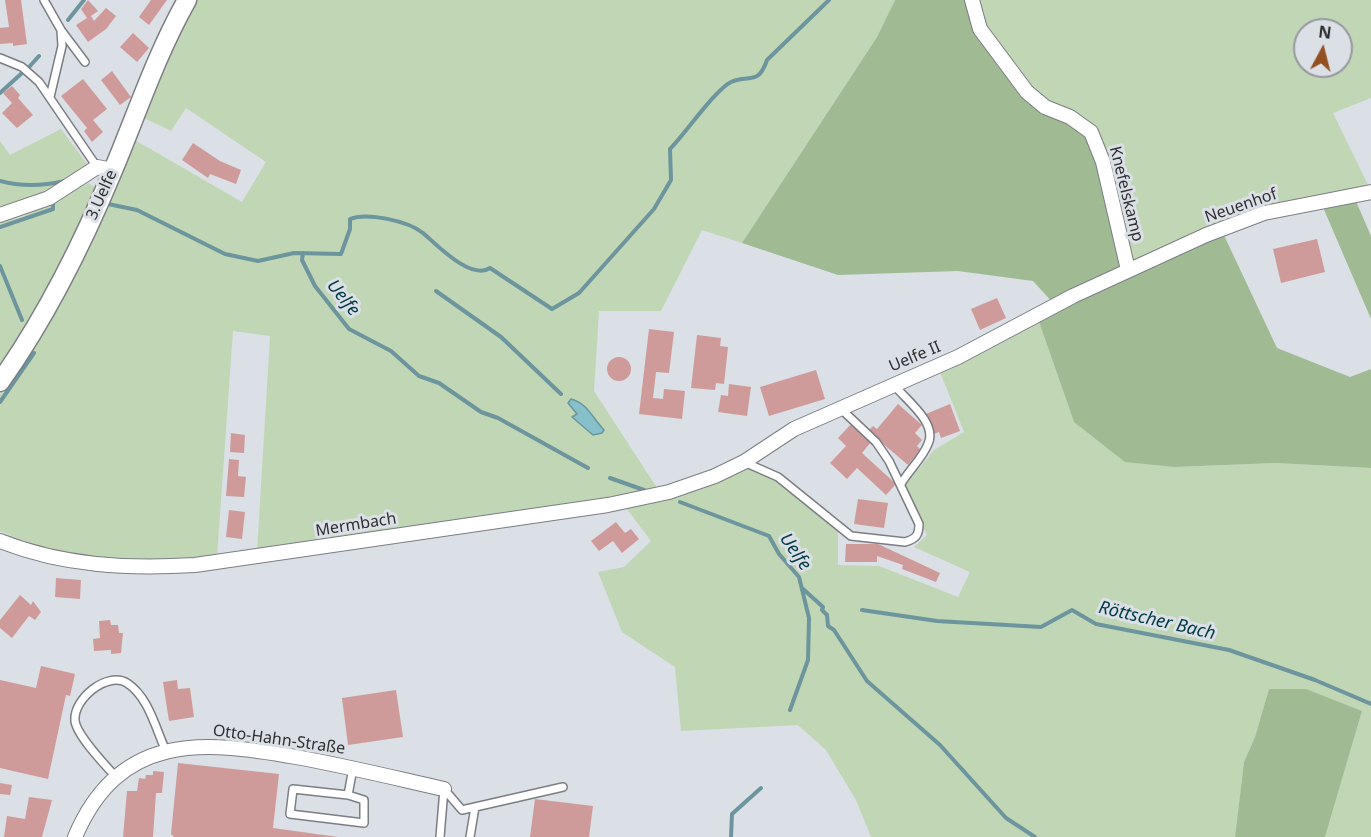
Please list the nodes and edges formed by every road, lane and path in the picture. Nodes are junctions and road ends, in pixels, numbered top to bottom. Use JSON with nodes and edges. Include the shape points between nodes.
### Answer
{"nodes":[{"id":1,"x":44,"y":0,"type":"edge"},
{"id":2,"x":187,"y":0,"type":"edge"},
{"id":3,"x":972,"y":0,"type":"edge"},
{"id":4,"x":62,"y":30,"type":"junction"},
{"id":5,"x":0,"y":58,"type":"edge"},
{"id":6,"x":85,"y":62,"type":"dead end"},
{"id":7,"x":50,"y":97,"type":"junction"},
{"id":8,"x":105,"y":169,"type":"junction"},
{"id":9,"x":1371,"y":192,"type":"edge"},
{"id":10,"x":0,"y":215,"type":"edge"},
{"id":11,"x":1128,"y":270,"type":"junction"},
{"id":12,"x":0,"y":382,"type":"edge"},
{"id":13,"x":893,"y":385,"type":"junction"},
{"id":14,"x":840,"y":408,"type":"junction"},
{"id":15,"x":744,"y":462,"type":"junction"},
{"id":16,"x":715,"y":476,"type":"joint"},
{"id":17,"x":901,"y":484,"type":"junction"},
{"id":18,"x":0,"y":541,"type":"edge"},
{"id":19,"x":166,"y":752,"type":"junction"},
{"id":20,"x":352,"y":768,"type":"junction"},
{"id":21,"x":116,"y":777,"type":"junction"},
{"id":22,"x":563,"y":788,"type":"dead end"},
{"id":23,"x":444,"y":789,"type":"junction"},
{"id":24,"x":348,"y":795,"type":"junction"},
{"id":25,"x":475,"y":807,"type":"junction"},
{"id":26,"x":75,"y":837,"type":"edge"},
{"id":27,"x":440,"y":837,"type":"edge"},
{"id":28,"x":470,"y":837,"type":"edge"}],
"edges":[{"from":1,"to":4,"type":"lane"},
{"from":2,"to":8,"type":"street","name":"3.Uelfe"},
{"from":3,"to":11,"type":"street","name":"Knefelskamp","via":[[980,29],[1027,92],[1091,132],[1103,162]]},
{"from":4,"to":6,"type":"lane"},
{"from":4,"to":7,"type":"lane"},
{"from":5,"to":7,"type":"lane","via":[[29,72]]},
{"from":7,"to":8,"type":"lane"},
{"from":8,"to":10,"type":"street","via":[[49,198]]},
{"from":8,"to":12,"type":"street","name":"3.Uelfe","via":[[57,291]]},
{"from":9,"to":11,"type":"street","name":"Neuenhof","via":[[1264,213]]},
{"from":11,"to":13,"type":"street","name":"Uelfe II","via":[[988,343]]},
{"from":13,"to":14,"type":"street","name":"Uelfe II"},
{"from":13,"to":17,"type":"lane","via":[[924,418],[930,437]]},
{"from":14,"to":15,"type":"street","name":"Uelfe II","via":[[780,437]]},
{"from":14,"to":17,"type":"lane","via":[[876,442]]},
{"from":15,"to":16,"type":"street","name":"Uelfe II"},
{"from":15,"to":17,"type":"lane","via":[[778,477],[857,537],[905,542],[919,534],[919,524]]},
{"from":16,"to":18,"type":"street","name":"Mermbach","via":[[669,492],[608,505],[195,565],[91,564],[59,560]]},
{"from":19,"to":20,"type":"street","name":"Otto-Hahn-Straße","via":[[224,746]]},
{"from":19,"to":21,"type":"street","name":"Otto-Hahn-Straße"},
{"from":19,"to":21,"type":"lane","via":[[147,707],[127,682],[103,684],[84,696],[75,722]]},
{"from":20,"to":23,"type":"street","name":"Otto-Hahn-Straße"},
{"from":20,"to":24,"type":"lane"},
{"from":21,"to":26,"type":"street","name":"Otto-Hahn-Straße","via":[[85,813]]},
{"from":22,"to":25,"type":"lane"},
{"from":23,"to":25,"type":"lane","via":[[462,810]]},
{"from":23,"to":27,"type":"lane"},
{"from":24,"to":24,"type":"lane","via":[[364,800],[364,823],[290,814],[293,789]]},
{"from":25,"to":28,"type":"lane"}]}
